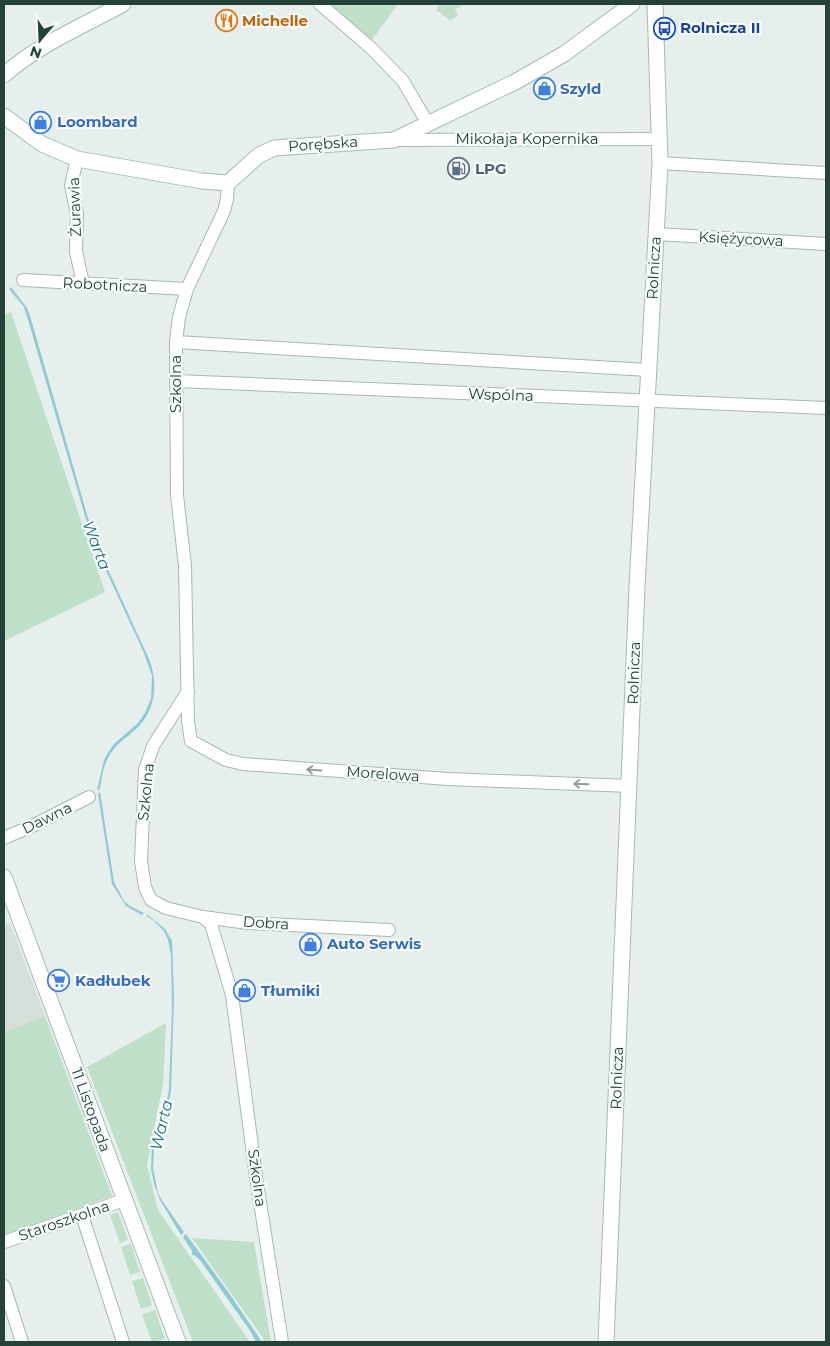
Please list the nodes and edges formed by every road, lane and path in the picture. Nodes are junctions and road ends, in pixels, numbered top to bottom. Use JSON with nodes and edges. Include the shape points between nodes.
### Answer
{"nodes":[{"id":1,"x":123,"y":4,"type":"edge"},
{"id":2,"x":320,"y":4,"type":"edge"},
{"id":3,"x":632,"y":4,"type":"edge"},
{"id":4,"x":655,"y":4,"type":"edge"},
{"id":5,"x":4,"y":74,"type":"edge"},
{"id":6,"x":4,"y":116,"type":"edge"},
{"id":7,"x":428,"y":124,"type":"junction"},
{"id":8,"x":659,"y":139,"type":"junction"},
{"id":9,"x":394,"y":140,"type":"junction"},
{"id":10,"x":77,"y":159,"type":"junction"},
{"id":11,"x":660,"y":163,"type":"junction"},
{"id":12,"x":826,"y":173,"type":"edge"},
{"id":13,"x":228,"y":183,"type":"junction"},
{"id":14,"x":656,"y":234,"type":"junction"},
{"id":15,"x":826,"y":244,"type":"edge"},
{"id":16,"x":22,"y":280,"type":"dead end"},
{"id":17,"x":83,"y":283,"type":"junction"},
{"id":18,"x":187,"y":289,"type":"junction"},
{"id":19,"x":176,"y":342,"type":"junction"},
{"id":20,"x":648,"y":370,"type":"junction"},
{"id":21,"x":176,"y":381,"type":"junction"},
{"id":22,"x":647,"y":402,"type":"junction"},
{"id":23,"x":826,"y":408,"type":"edge"},
{"id":24,"x":188,"y":691,"type":"junction"},
{"id":25,"x":630,"y":786,"type":"junction"},
{"id":26,"x":89,"y":796,"type":"dead end"},
{"id":27,"x":4,"y":838,"type":"edge"},
{"id":28,"x":4,"y":878,"type":"edge"},
{"id":29,"x":204,"y":916,"type":"junction"},
{"id":30,"x":389,"y":930,"type":"dead end"},
{"id":31,"x":124,"y":1200,"type":"junction"},
{"id":32,"x":82,"y":1215,"type":"junction"},
{"id":33,"x":4,"y":1242,"type":"edge"},
{"id":34,"x":4,"y":1286,"type":"edge"},
{"id":35,"x":22,"y":1342,"type":"edge"},
{"id":36,"x":123,"y":1342,"type":"edge"},
{"id":37,"x":178,"y":1342,"type":"edge"},
{"id":38,"x":282,"y":1342,"type":"edge"},
{"id":39,"x":606,"y":1342,"type":"edge"}],
"edges":[{"from":1,"to":5,"type":"street","via":[[63,34]]},
{"from":2,"to":7,"type":"street","via":[[371,48],[403,82]]},
{"from":3,"to":7,"type":"street","name":"Porębska","via":[[564,54]]},
{"from":4,"to":8,"type":"street","name":"Rolnicza"},
{"from":6,"to":10,"type":"street","via":[[42,144]]},
{"from":7,"to":9,"type":"street","name":"Porębska"},
{"from":8,"to":9,"type":"street","name":"Mikołaja Kopernika"},
{"from":8,"to":11,"type":"street","name":"Rolnicza"},
{"from":9,"to":13,"type":"street","name":"Porębska","via":[[274,148],[258,156]]},
{"from":10,"to":13,"type":"street"},
{"from":10,"to":17,"type":"street","name":"Żurawia","via":[[71,185],[77,214],[76,252]]},
{"from":11,"to":12,"type":"street"},
{"from":11,"to":14,"type":"street","name":"Rolnicza"},
{"from":13,"to":18,"type":"street","name":"Szkolna","via":[[224,211]]},
{"from":14,"to":15,"type":"street","name":"Księżycowa"},
{"from":14,"to":20,"type":"street","name":"Rolnicza"},
{"from":16,"to":17,"type":"street","name":"Robotnicza"},
{"from":17,"to":18,"type":"street","name":"Robotnicza"},
{"from":18,"to":19,"type":"street","name":"Szkolna"},
{"from":19,"to":20,"type":"street"},
{"from":19,"to":21,"type":"street","name":"Szkolna"},
{"from":20,"to":22,"type":"street","name":"Rolnicza"},
{"from":21,"to":22,"type":"street","name":"Wspólna"},
{"from":21,"to":24,"type":"street","name":"Szkolna","via":[[177,495],[185,566]]},
{"from":22,"to":23,"type":"street","name":"Wspólna"},
{"from":22,"to":25,"type":"street","name":"Rolnicza"},
{"from":25,"to":24,"type":"street","name":"Morelowa","one_way":true,"via":[[448,779],[243,764],[226,760],[191,741]]},
{"from":24,"to":29,"type":"street","name":"Szkolna","via":[[153,746],[145,770],[141,861],[145,887],[151,900],[166,908]]},
{"from":25,"to":39,"type":"street","name":"Rolnicza"},
{"from":26,"to":27,"type":"street","name":"Dawna"},
{"from":28,"to":31,"type":"street","name":"11 Listopada"},
{"from":29,"to":30,"type":"street","name":"Dobra","via":[[248,923]]},
{"from":29,"to":38,"type":"street","name":"Szkolna","via":[[211,924],[232,994]]},
{"from":31,"to":32,"type":"street","name":"Staroszkolna"},
{"from":31,"to":37,"type":"street","name":"11 Listopada"},
{"from":32,"to":33,"type":"street","name":"Staroszkolna"},
{"from":32,"to":36,"type":"street"},
{"from":34,"to":35,"type":"street"}]}
